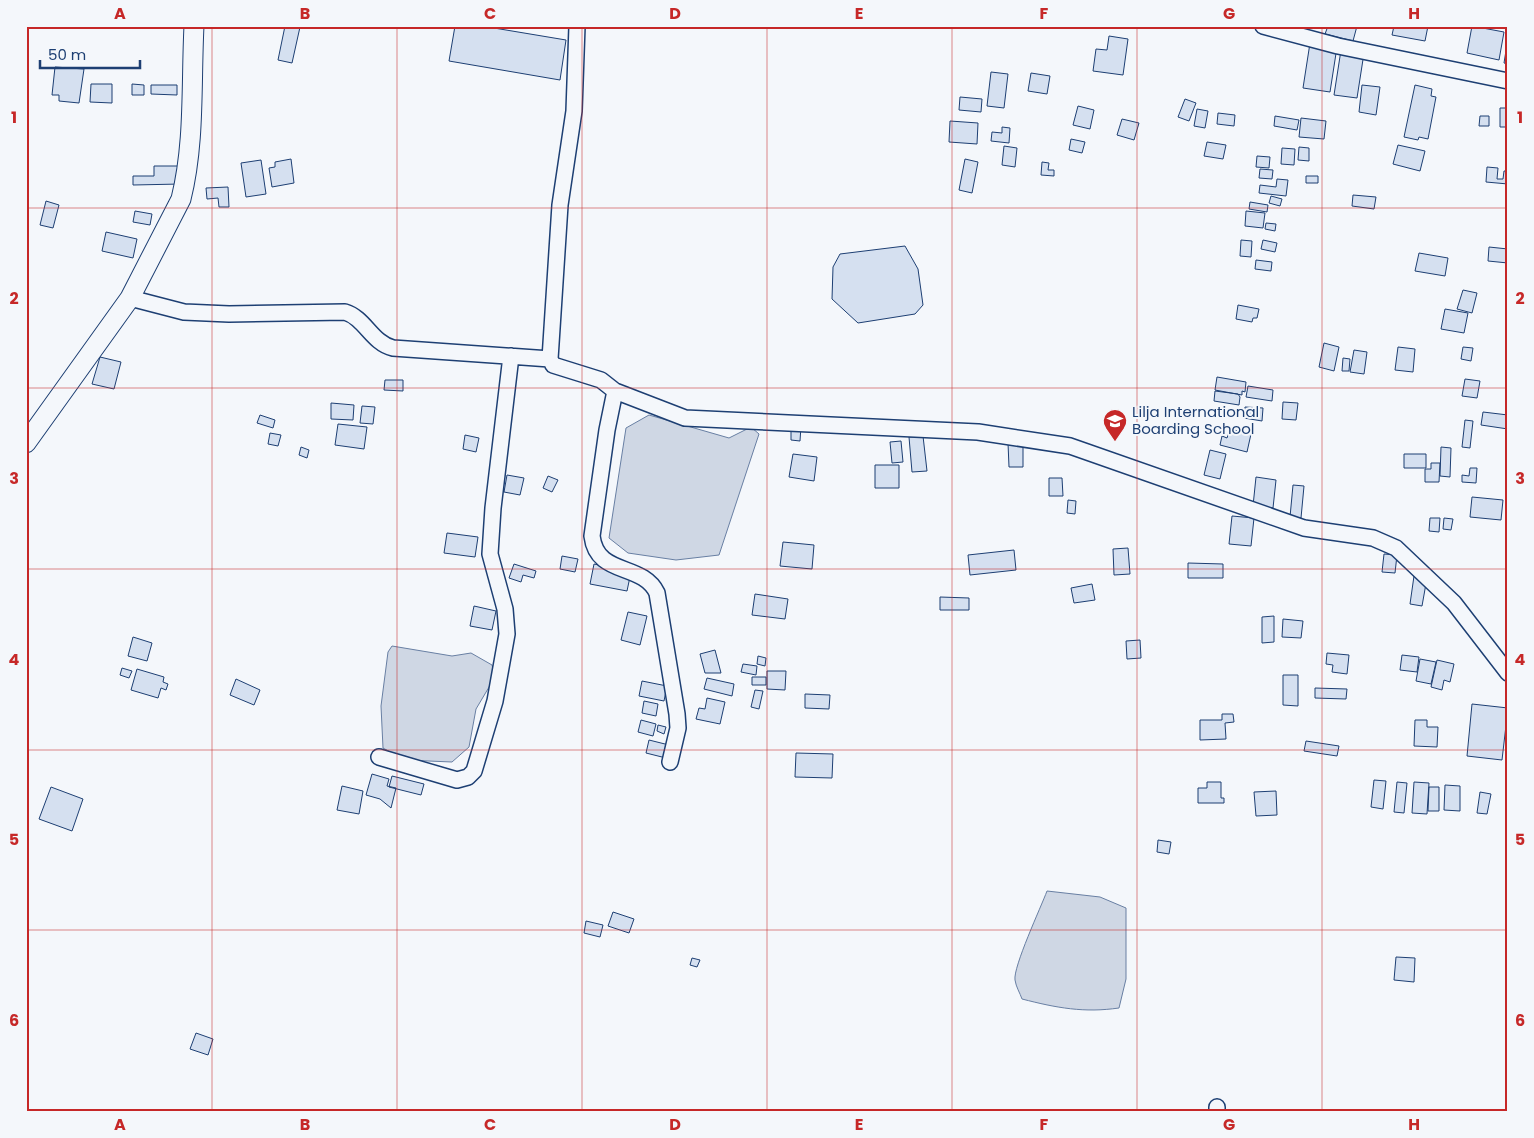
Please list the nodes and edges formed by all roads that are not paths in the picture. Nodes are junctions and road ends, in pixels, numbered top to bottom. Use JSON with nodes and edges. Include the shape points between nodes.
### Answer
{"nodes":[{"id":1,"x":194,"y":26,"type":"edge"},
{"id":2,"x":577,"y":26,"type":"edge"},
{"id":3,"x":1263,"y":26,"type":"edge"},
{"id":4,"x":1508,"y":81,"type":"edge"},
{"id":5,"x":130,"y":298,"type":"junction"},
{"id":6,"x":511,"y":356,"type":"junction"},
{"id":7,"x":550,"y":359,"type":"junction"},
{"id":8,"x":615,"y":391,"type":"junction"},
{"id":9,"x":26,"y":443,"type":"edge"},
{"id":10,"x":1508,"y":673,"type":"edge"},
{"id":11,"x":379,"y":757,"type":"dead end"},
{"id":12,"x":670,"y":762,"type":"dead end"}],
"edges":[{"from":1,"to":5,"type":"main road","via":[[190,138],[184,191],[176,213]]},
{"from":2,"to":7,"type":"street","via":[[574,111],[560,205]]},
{"from":3,"to":4,"type":"street","via":[[1338,46]]},
{"from":5,"to":6,"type":"street","via":[[184,312],[345,312],[354,316],[385,346]]},
{"from":5,"to":9,"type":"main road"},
{"from":6,"to":7,"type":"street"},
{"from":6,"to":11,"type":"street","via":[[490,554],[505,609],[507,634],[495,701],[474,771],[457,780]]},
{"from":7,"to":8,"type":"street","via":[[558,367],[600,380]]},
{"from":8,"to":10,"type":"street","via":[[686,418],[978,432],[1070,446],[1304,528],[1373,538],[1396,548],[1454,603]]},
{"from":8,"to":12,"type":"street","via":[[592,536],[594,550],[600,558],[652,583],[657,593],[677,714],[678,728]]}]}
